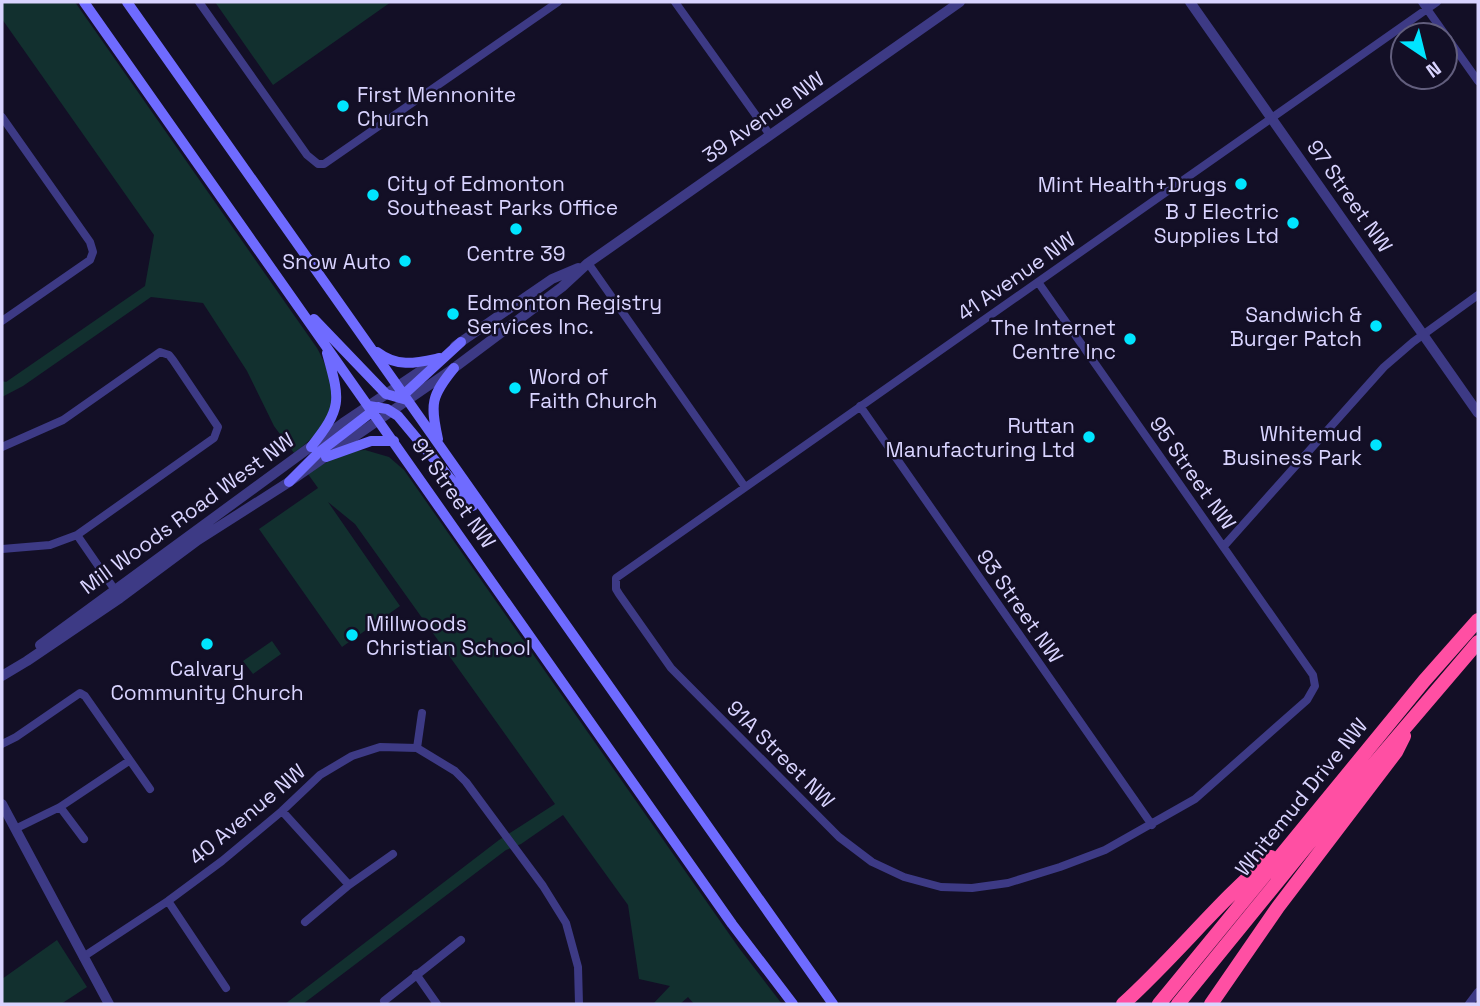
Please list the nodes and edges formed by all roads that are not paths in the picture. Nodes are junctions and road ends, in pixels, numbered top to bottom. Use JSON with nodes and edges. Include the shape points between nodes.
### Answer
{"nodes":[{"id":1,"x":84,"y":2,"type":"edge"},
{"id":2,"x":127,"y":2,"type":"edge"},
{"id":3,"x":199,"y":2,"type":"edge"},
{"id":4,"x":558,"y":2,"type":"edge"},
{"id":5,"x":675,"y":2,"type":"edge"},
{"id":6,"x":960,"y":2,"type":"edge"},
{"id":7,"x":1190,"y":2,"type":"edge"},
{"id":8,"x":1437,"y":2,"type":"edge"},
{"id":9,"x":1424,"y":5,"type":"edge"},
{"id":10,"x":1478,"y":81,"type":"edge"},
{"id":11,"x":2,"y":117,"type":"edge"},
{"id":12,"x":1272,"y":118,"type":"junction"},
{"id":13,"x":770,"y":135,"type":"junction"},
{"id":14,"x":588,"y":263,"type":"junction"},
{"id":15,"x":276,"y":275,"type":"junction"},
{"id":16,"x":1038,"y":282,"type":"junction"},
{"id":17,"x":1478,"y":295,"type":"edge"},
{"id":18,"x":2,"y":321,"type":"edge"},
{"id":19,"x":1424,"y":334,"type":"junction"},
{"id":20,"x":365,"y":341,"type":"junction"},
{"id":21,"x":461,"y":342,"type":"junction"},
{"id":22,"x":325,"y":343,"type":"junction"},
{"id":23,"x":440,"y":358,"type":"junction"},
{"id":24,"x":454,"y":368,"type":"junction"},
{"id":25,"x":397,"y":395,"type":"junction"},
{"id":26,"x":860,"y":406,"type":"junction"},
{"id":27,"x":380,"y":411,"type":"junction"},
{"id":28,"x":1478,"y":413,"type":"edge"},
{"id":29,"x":394,"y":441,"type":"junction"},
{"id":30,"x":439,"y":446,"type":"junction"},
{"id":31,"x":2,"y":447,"type":"edge"},
{"id":32,"x":311,"y":447,"type":"junction"},
{"id":33,"x":326,"y":457,"type":"junction"},
{"id":34,"x":289,"y":482,"type":"junction"},
{"id":35,"x":745,"y":487,"type":"junction"},
{"id":36,"x":77,"y":535,"type":"junction"},
{"id":37,"x":1224,"y":546,"type":"junction"},
{"id":38,"x":2,"y":549,"type":"edge"},
{"id":39,"x":517,"y":559,"type":"junction"},
{"id":40,"x":615,"y":578,"type":"joint"},
{"id":41,"x":118,"y":593,"type":"junction"},
{"id":42,"x":1478,"y":620,"type":"edge"},
{"id":43,"x":1478,"y":642,"type":"edge"},
{"id":44,"x":2,"y":675,"type":"edge"},
{"id":45,"x":1315,"y":687,"type":"joint"},
{"id":46,"x":422,"y":713,"type":"dead end"},
{"id":47,"x":1416,"y":713,"type":"junction"},
{"id":48,"x":2,"y":744,"type":"edge"},
{"id":49,"x":417,"y":748,"type":"junction"},
{"id":50,"x":129,"y":761,"type":"junction"},
{"id":51,"x":149,"y":789,"type":"dead end"},
{"id":52,"x":2,"y":804,"type":"edge"},
{"id":53,"x":60,"y":807,"type":"junction"},
{"id":54,"x":282,"y":811,"type":"junction"},
{"id":55,"x":1152,"y":825,"type":"junction"},
{"id":56,"x":15,"y":830,"type":"junction"},
{"id":57,"x":1298,"y":834,"type":"junction"},
{"id":58,"x":84,"y":839,"type":"dead end"},
{"id":59,"x":393,"y":854,"type":"dead end"},
{"id":60,"x":349,"y":885,"type":"junction"},
{"id":61,"x":169,"y":901,"type":"junction"},
{"id":62,"x":305,"y":922,"type":"dead end"},
{"id":63,"x":461,"y":940,"type":"dead end"},
{"id":64,"x":83,"y":957,"type":"junction"},
{"id":65,"x":416,"y":974,"type":"junction"},
{"id":66,"x":226,"y":988,"type":"dead end"},
{"id":67,"x":1478,"y":992,"type":"edge"},
{"id":68,"x":384,"y":1001,"type":"dead end"},
{"id":69,"x":109,"y":1004,"type":"edge"},
{"id":70,"x":436,"y":1004,"type":"edge"},
{"id":71,"x":579,"y":1004,"type":"edge"},
{"id":72,"x":793,"y":1004,"type":"edge"},
{"id":73,"x":833,"y":1004,"type":"edge"},
{"id":74,"x":1123,"y":1004,"type":"edge"},
{"id":75,"x":1160,"y":1004,"type":"edge"},
{"id":76,"x":1178,"y":1004,"type":"edge"},
{"id":77,"x":1211,"y":1004,"type":"edge"},
{"id":78,"x":1469,"y":1004,"type":"edge"}],
"edges":[{"from":1,"to":15,"type":"main road","name":"91 Street NW"},
{"from":2,"to":20,"type":"main road","name":"91 Street NW"},
{"from":3,"to":4,"type":"street","via":[[307,155],[318,164],[330,162]]},
{"from":5,"to":13,"type":"street"},
{"from":6,"to":13,"type":"street","name":"39 Avenue NW"},
{"from":7,"to":12,"type":"street","name":"97 Street NW"},
{"from":8,"to":9,"type":"street","name":"41 Avenue NW"},
{"from":9,"to":10,"type":"street"},
{"from":9,"to":12,"type":"street","name":"41 Avenue NW"},
{"from":11,"to":18,"type":"street","via":[[93,252],[90,260]]},
{"from":12,"to":16,"type":"street","name":"41 Avenue NW"},
{"from":12,"to":19,"type":"street","name":"97 Street NW"},
{"from":13,"to":14,"type":"street","name":"39 Avenue NW"},
{"from":14,"to":21,"type":"street","name":"39 Avenue NW","via":[[552,279]]},
{"from":14,"to":24,"type":"street","name":"39 Avenue NW"},
{"from":14,"to":35,"type":"street"},
{"from":15,"to":22,"type":"main road","name":"91 Street NW"},
{"from":15,"to":25,"type":"main road","via":[[315,320]]},
{"from":16,"to":26,"type":"street","name":"41 Avenue NW"},
{"from":16,"to":37,"type":"street","name":"95 Street NW"},
{"from":17,"to":19,"type":"street"},
{"from":19,"to":28,"type":"street","name":"97 Street NW"},
{"from":19,"to":37,"type":"street","via":[[1377,374]]},
{"from":20,"to":23,"type":"main road","via":[[397,363]]},
{"from":20,"to":25,"type":"main road","name":"91 Street NW"},
{"from":21,"to":23,"type":"street","name":"39 Avenue NW"},
{"from":21,"to":25,"type":"main road"},
{"from":22,"to":27,"type":"main road","name":"91 Street NW"},
{"from":22,"to":32,"type":"main road","via":[[337,400],[329,425]]},
{"from":23,"to":25,"type":"street","name":"39 Avenue NW"},
{"from":24,"to":25,"type":"street","name":"39 Avenue NW"},
{"from":24,"to":30,"type":"main road","via":[[433,401]]},
{"from":25,"to":27,"type":"main road"},
{"from":25,"to":27,"type":"street","name":"Mill Woods Road West NW"},
{"from":25,"to":30,"type":"main road","name":"91 Street NW"},
{"from":26,"to":35,"type":"street","name":"41 Avenue NW"},
{"from":26,"to":55,"type":"street","name":"93 Street NW"},
{"from":27,"to":29,"type":"main road","name":"91 Street NW"},
{"from":27,"to":32,"type":"street","name":"Mill Woods Road West NW"},
{"from":27,"to":33,"type":"street","name":"Mill Woods Road West NW"},
{"from":27,"to":34,"type":"main road","via":[[318,453]]},
{"from":27,"to":39,"type":"main road","via":[[398,416]]},
{"from":29,"to":33,"type":"main road","via":[[371,441]]},
{"from":29,"to":72,"type":"main road","name":"91 Street NW","via":[[724,913]]},
{"from":30,"to":39,"type":"main road","name":"91 Street NW"},
{"from":31,"to":36,"type":"street","via":[[63,420],[159,352],[169,355],[218,432]]},
{"from":32,"to":41,"type":"street","name":"Mill Woods Road West NW"},
{"from":33,"to":34,"type":"street","name":"Mill Woods Road West NW"},
{"from":34,"to":41,"type":"street","name":"Mill Woods Road West NW"},
{"from":35,"to":40,"type":"street","name":"41 Avenue NW"},
{"from":36,"to":38,"type":"street","via":[[50,544]]},
{"from":36,"to":41,"type":"street"},
{"from":37,"to":45,"type":"street","name":"95 Street NW","via":[[1313,675]]},
{"from":39,"to":73,"type":"main road","name":"91 Street NW"},
{"from":40,"to":55,"type":"street","name":"91A Street NW","via":[[619,594],[671,668],[839,838],[872,862],[904,877],[941,887],[1008,883],[1105,850]]},
{"from":41,"to":44,"type":"street","name":"Mill Woods Road West NW"},
{"from":42,"to":57,"type":"highway","name":"Whitemud Drive NW"},
{"from":43,"to":47,"type":"highway","name":"Whitemud Drive NW"},
{"from":45,"to":55,"type":"street","name":"91A Street NW","via":[[1307,700],[1206,790]]},
{"from":46,"to":49,"type":"street"},
{"from":47,"to":76,"type":"highway","name":"Whitemud Drive NW"},
{"from":47,"to":77,"type":"highway","via":[[1396,752]]},
{"from":48,"to":50,"type":"street","via":[[80,693]]},
{"from":49,"to":54,"type":"street","name":"40 Avenue NW","via":[[380,747],[352,756],[320,775]]},
{"from":49,"to":71,"type":"street","via":[[461,776],[543,886],[566,923],[578,967]]},
{"from":50,"to":51,"type":"street"},
{"from":50,"to":53,"type":"street"},
{"from":52,"to":56,"type":"street"},
{"from":53,"to":56,"type":"street"},
{"from":53,"to":58,"type":"street"},
{"from":54,"to":60,"type":"street"},
{"from":54,"to":61,"type":"street","name":"40 Avenue NW"},
{"from":56,"to":64,"type":"street"},
{"from":57,"to":74,"type":"highway","via":[[1247,877]]},
{"from":57,"to":75,"type":"highway","name":"Whitemud Drive NW"},
{"from":59,"to":60,"type":"street"},
{"from":60,"to":62,"type":"street"},
{"from":61,"to":64,"type":"street","name":"40 Avenue NW"},
{"from":61,"to":66,"type":"street"},
{"from":63,"to":65,"type":"street"},
{"from":64,"to":69,"type":"street"},
{"from":65,"to":68,"type":"street"},
{"from":65,"to":70,"type":"street"},
{"from":67,"to":78,"type":"street"}]}
